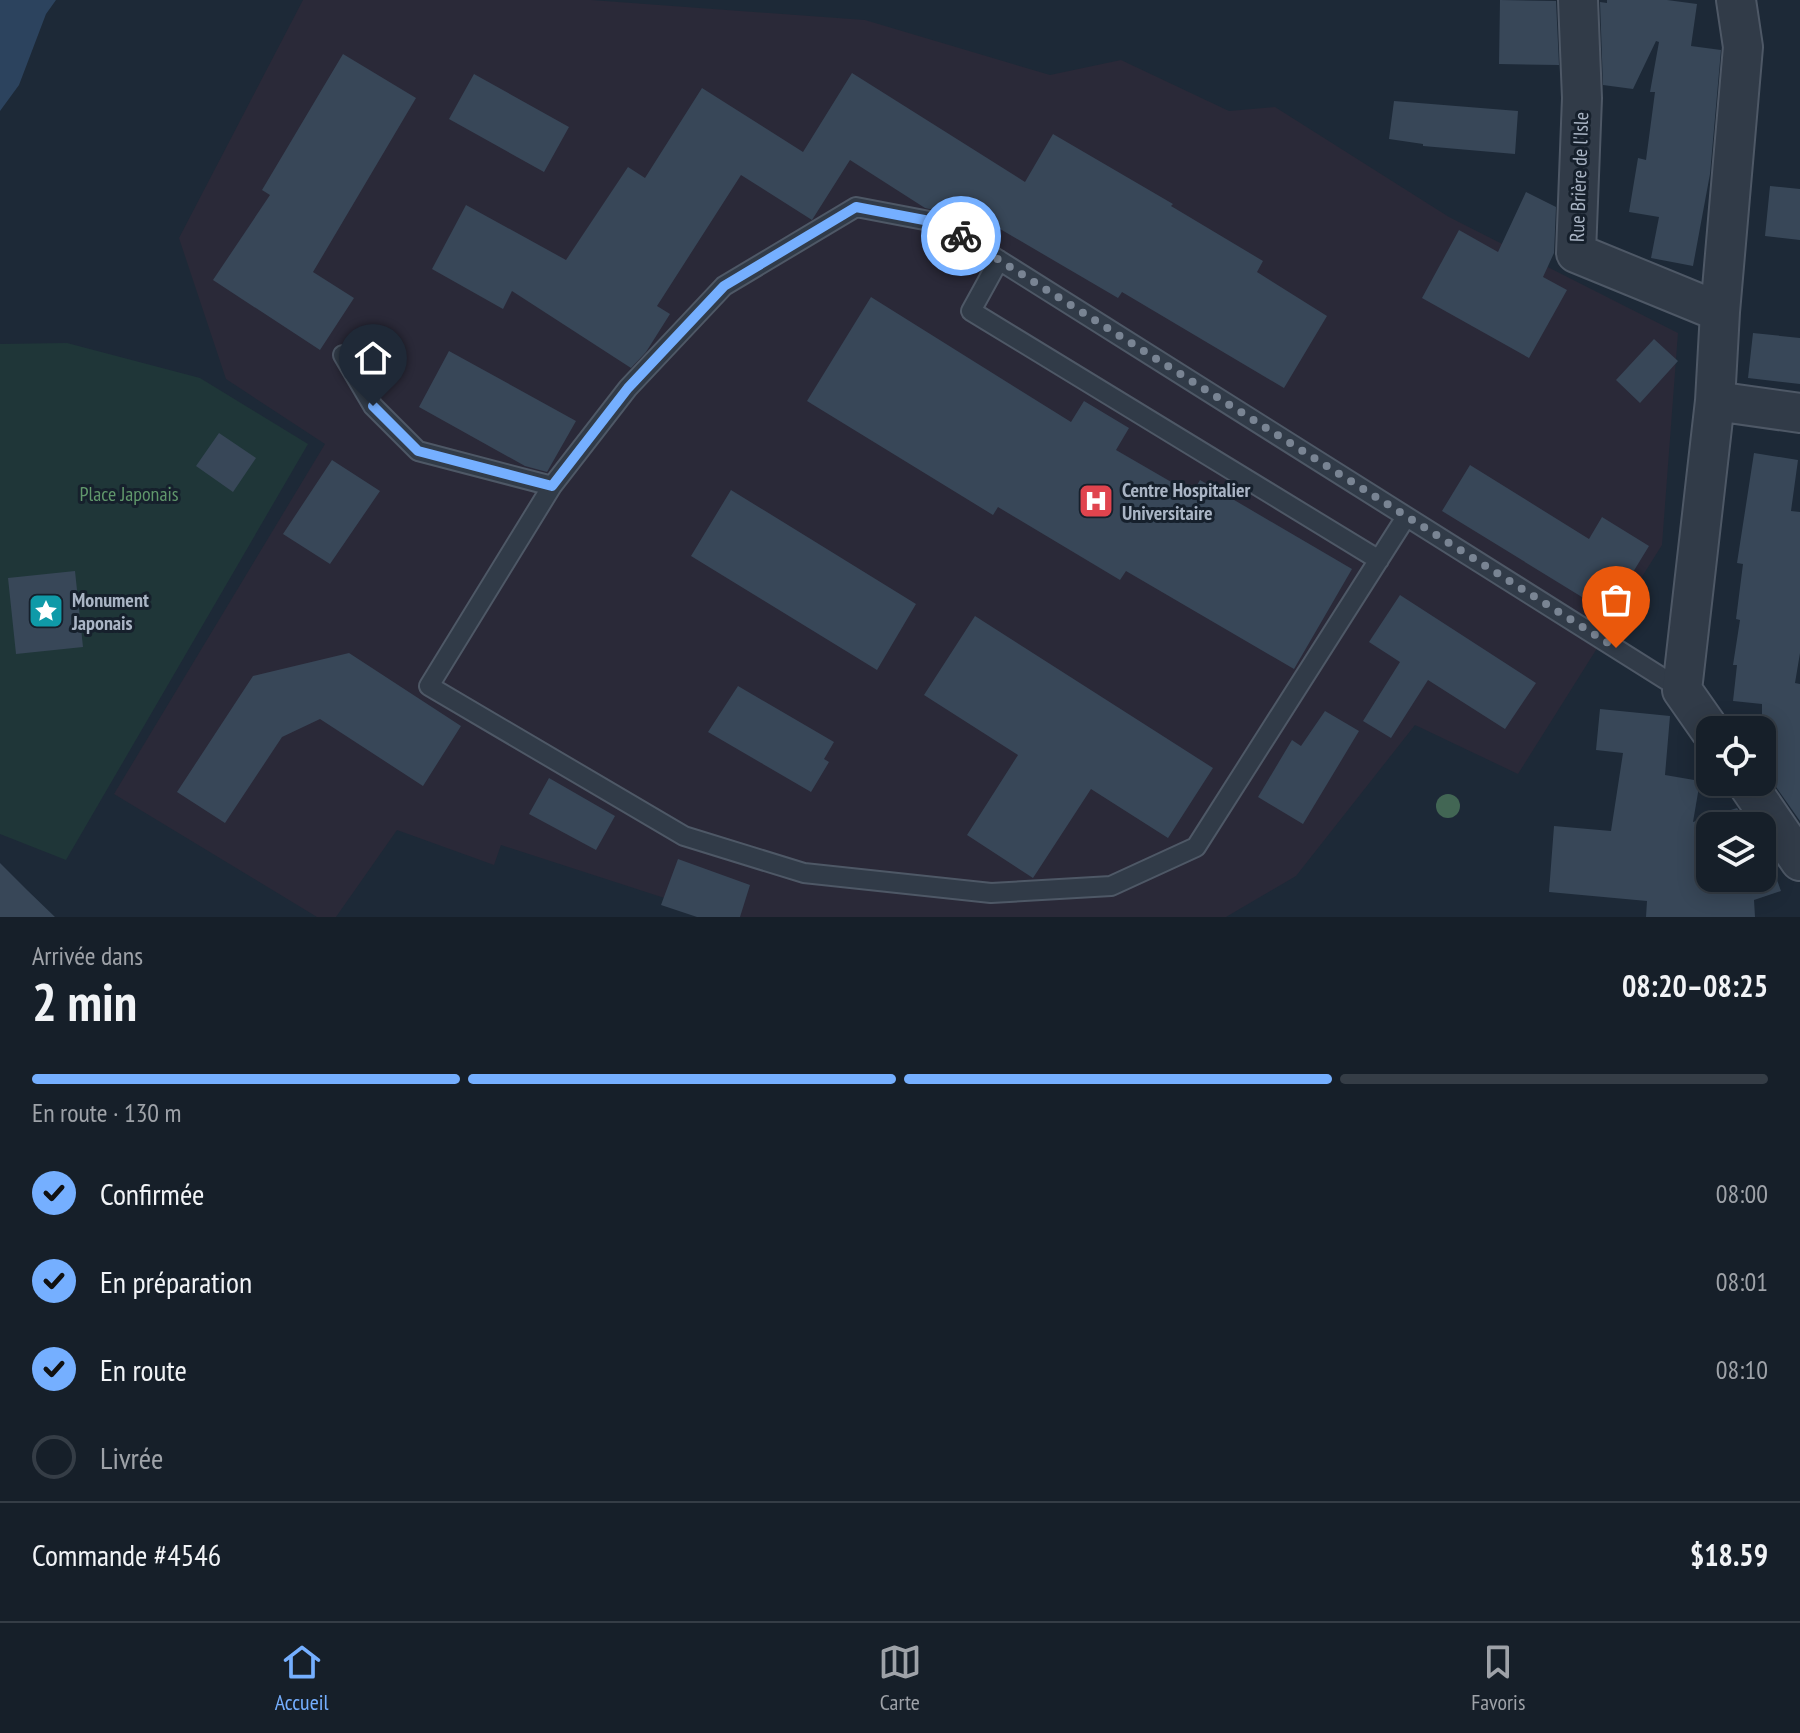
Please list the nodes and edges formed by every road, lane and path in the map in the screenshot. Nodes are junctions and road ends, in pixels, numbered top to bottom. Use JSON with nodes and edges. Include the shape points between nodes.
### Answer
{"nodes":[{"id":1,"x":1578,"y":0,"type":"edge"},
{"id":2,"x":1736,"y":0,"type":"edge"},
{"id":3,"x":999,"y":260,"type":"junction"},
{"id":4,"x":1720,"y":312,"type":"junction"},
{"id":5,"x":343,"y":355,"type":"dead end"},
{"id":6,"x":1715,"y":401,"type":"junction"},
{"id":7,"x":1800,"y":413,"type":"edge"},
{"id":8,"x":552,"y":486,"type":"junction"},
{"id":9,"x":1406,"y":517,"type":"junction"},
{"id":10,"x":1379,"y":560,"type":"junction"},
{"id":11,"x":1682,"y":690,"type":"junction"},
{"id":12,"x":1700,"y":716,"type":"edge"},
{"id":13,"x":1756,"y":796,"type":"edge"},
{"id":14,"x":1800,"y":861,"type":"edge"}],
"edges":[{"from":1,"to":4,"type":"street","name":"Rue Brière de l'Isle","via":[[1582,98],[1576,253]]},
{"from":2,"to":4,"type":"street","via":[[1743,47]]},
{"from":3,"to":8,"type":"lane","via":[[940,223],[856,207],[724,286],[628,388]]},
{"from":3,"to":9,"type":"lane"},
{"from":3,"to":10,"type":"lane","via":[[971,311]]},
{"from":4,"to":6,"type":"street"},
{"from":5,"to":8,"type":"lane","via":[[373,406],[418,451]]},
{"from":6,"to":7,"type":"street"},
{"from":6,"to":11,"type":"street"},
{"from":8,"to":10,"type":"lane","via":[[429,686],[684,836],[804,873],[991,893],[1111,886],[1196,847]]},
{"from":9,"to":10,"type":"lane"},
{"from":9,"to":11,"type":"lane"},
{"from":11,"to":12,"type":"street"},
{"from":13,"to":14,"type":"street"}]}
